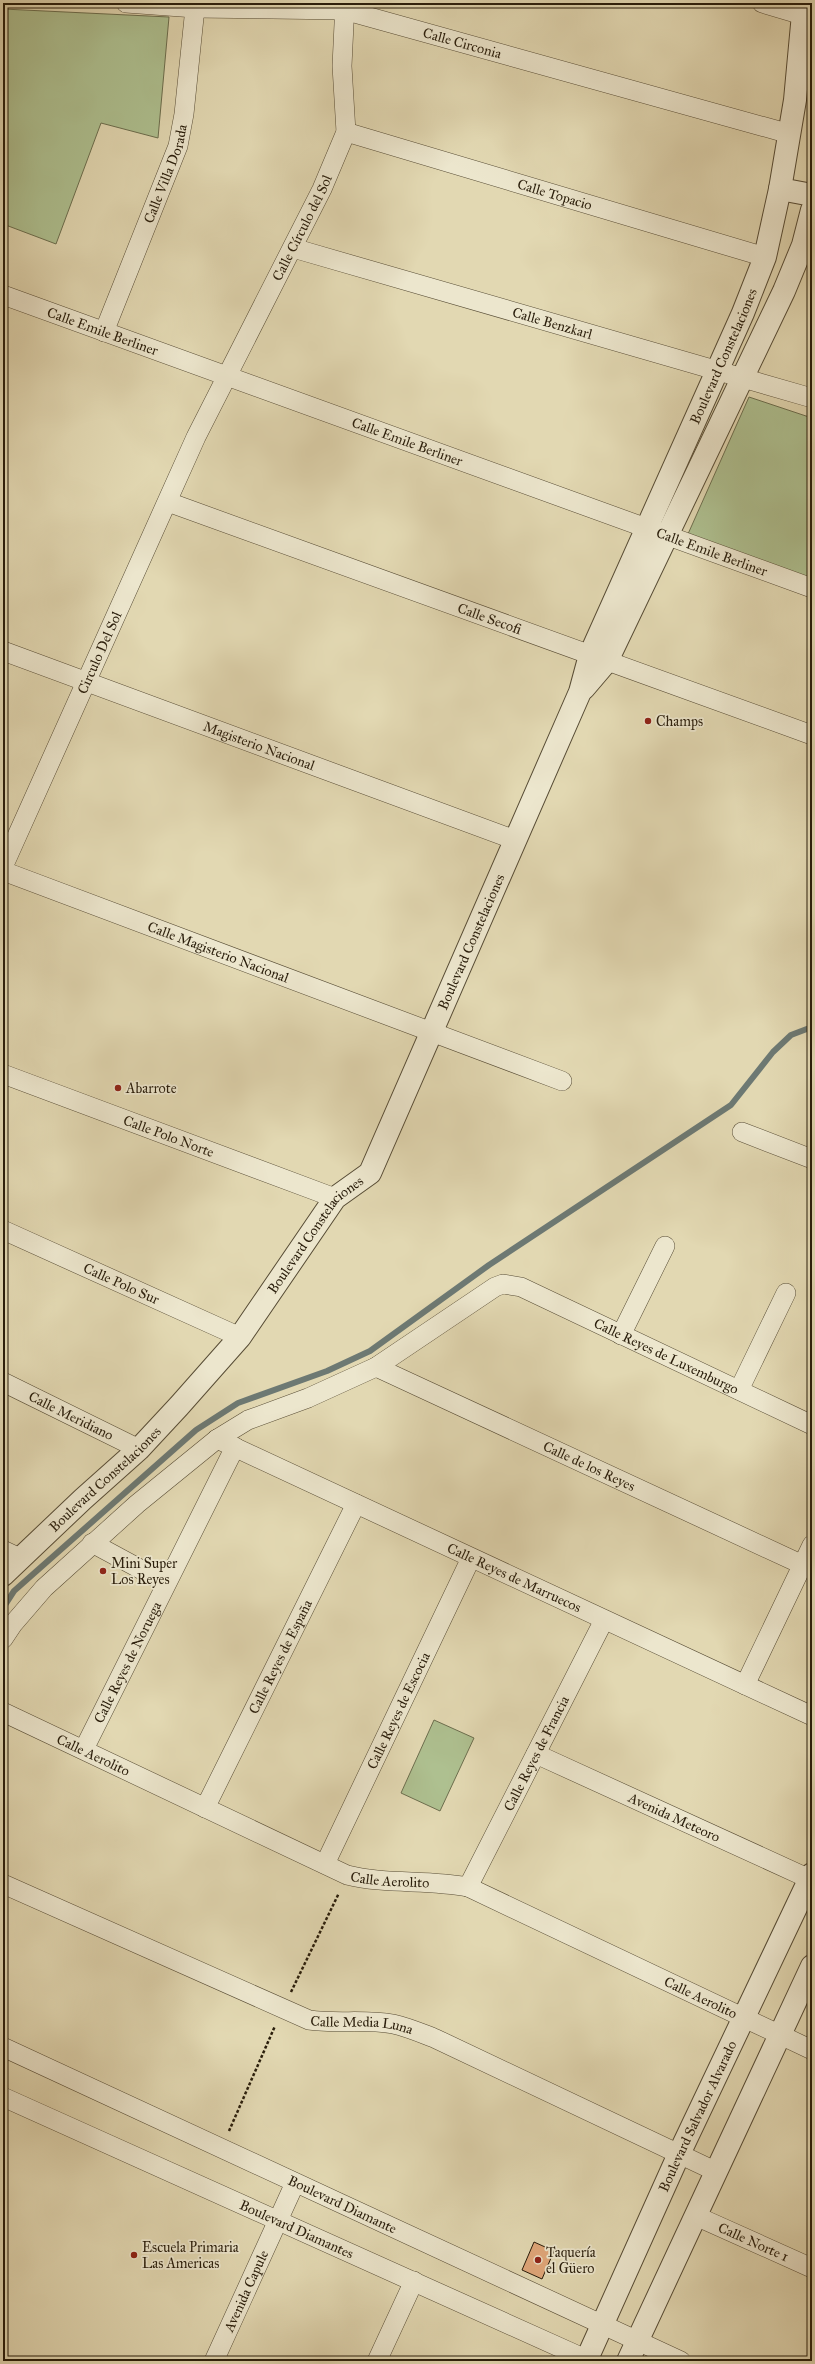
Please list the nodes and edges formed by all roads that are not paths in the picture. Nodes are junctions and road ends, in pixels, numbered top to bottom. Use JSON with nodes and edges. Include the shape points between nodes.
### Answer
{"nodes":[{"id":1,"x":126,"y":3,"type":"edge"},
{"id":2,"x":762,"y":3,"type":"edge"},
{"id":3,"x":344,"y":6,"type":"edge"},
{"id":4,"x":195,"y":8,"type":"junction"},
{"id":5,"x":803,"y":9,"type":"edge"},
{"id":6,"x":346,"y":132,"type":"junction"},
{"id":7,"x":790,"y":134,"type":"junction"},
{"id":8,"x":780,"y":188,"type":"junction"},
{"id":9,"x":812,"y":194,"type":"edge"},
{"id":10,"x":812,"y":210,"type":"edge"},
{"id":11,"x":807,"y":247,"type":"edge"},
{"id":12,"x":292,"y":248,"type":"junction"},
{"id":13,"x":765,"y":257,"type":"junction"},
{"id":14,"x":3,"y":295,"type":"edge"},
{"id":15,"x":104,"y":332,"type":"junction"},
{"id":16,"x":718,"y":370,"type":"junction"},
{"id":17,"x":227,"y":376,"type":"junction"},
{"id":18,"x":743,"y":377,"type":"junction"},
{"id":19,"x":812,"y":398,"type":"edge"},
{"id":20,"x":196,"y":437,"type":"joint"},
{"id":21,"x":168,"y":502,"type":"junction"},
{"id":22,"x":647,"y":528,"type":"junction"},
{"id":23,"x":667,"y":536,"type":"junction"},
{"id":24,"x":812,"y":588,"type":"edge"},
{"id":25,"x":3,"y":651,"type":"edge"},
{"id":26,"x":598,"y":658,"type":"junction"},
{"id":27,"x":86,"y":682,"type":"junction"},
{"id":28,"x":812,"y":735,"type":"edge"},
{"id":29,"x":515,"y":840,"type":"junction"},
{"id":30,"x":3,"y":867,"type":"edge"},
{"id":31,"x":3,"y":871,"type":"edge"},
{"id":32,"x":432,"y":1034,"type":"junction"},
{"id":33,"x":3,"y":1074,"type":"edge"},
{"id":34,"x":562,"y":1081,"type":"dead end"},
{"id":35,"x":742,"y":1132,"type":"dead end"},
{"id":36,"x":812,"y":1159,"type":"edge"},
{"id":37,"x":335,"y":1198,"type":"junction"},
{"id":38,"x":3,"y":1230,"type":"edge"},
{"id":39,"x":665,"y":1246,"type":"dead end"},
{"id":40,"x":786,"y":1293,"type":"dead end"},
{"id":41,"x":621,"y":1335,"type":"junction"},
{"id":42,"x":240,"y":1337,"type":"junction"},
{"id":43,"x":376,"y":1367,"type":"junction"},
{"id":44,"x":3,"y":1382,"type":"edge"},
{"id":45,"x":739,"y":1390,"type":"junction"},
{"id":46,"x":812,"y":1425,"type":"edge"},
{"id":47,"x":217,"y":1440,"type":"junction"},
{"id":48,"x":235,"y":1447,"type":"junction"},
{"id":49,"x":139,"y":1449,"type":"junction"},
{"id":50,"x":356,"y":1504,"type":"junction"},
{"id":51,"x":92,"y":1543,"type":"junction"},
{"id":52,"x":812,"y":1545,"type":"edge"},
{"id":53,"x":12,"y":1554,"type":"edge"},
{"id":54,"x":471,"y":1558,"type":"junction"},
{"id":55,"x":803,"y":1565,"type":"junction"},
{"id":56,"x":3,"y":1575,"type":"edge"},
{"id":57,"x":166,"y":1583,"type":"junction"},
{"id":58,"x":604,"y":1620,"type":"junction"},
{"id":59,"x":3,"y":1639,"type":"edge"},
{"id":60,"x":745,"y":1685,"type":"junction"},
{"id":61,"x":3,"y":1712,"type":"edge"},
{"id":62,"x":812,"y":1716,"type":"edge"},
{"id":63,"x":84,"y":1749,"type":"junction"},
{"id":64,"x":536,"y":1754,"type":"junction"},
{"id":65,"x":205,"y":1808,"type":"junction"},
{"id":66,"x":325,"y":1864,"type":"junction"},
{"id":67,"x":811,"y":1877,"type":"edge"},
{"id":68,"x":3,"y":1884,"type":"edge"},
{"id":69,"x":468,"y":1887,"type":"junction"},
{"id":70,"x":812,"y":1966,"type":"edge"},
{"id":71,"x":744,"y":2018,"type":"junction"},
{"id":72,"x":781,"y":2035,"type":"junction"},
{"id":73,"x":3,"y":2047,"type":"edge"},
{"id":74,"x":812,"y":2050,"type":"edge"},
{"id":75,"x":3,"y":2097,"type":"edge"},
{"id":76,"x":679,"y":2154,"type":"junction"},
{"id":77,"x":717,"y":2172,"type":"junction"},
{"id":78,"x":295,"y":2183,"type":"junction"},
{"id":79,"x":696,"y":2216,"type":"junction"},
{"id":80,"x":278,"y":2220,"type":"junction"},
{"id":81,"x":812,"y":2268,"type":"edge"},
{"id":82,"x":414,"y":2281,"type":"junction"},
{"id":83,"x":604,"y":2325,"type":"junction"},
{"id":84,"x":638,"y":2341,"type":"junction"},
{"id":85,"x":214,"y":2361,"type":"edge"},
{"id":86,"x":377,"y":2361,"type":"edge"},
{"id":87,"x":587,"y":2361,"type":"edge"},
{"id":88,"x":628,"y":2361,"type":"edge"},
{"id":89,"x":681,"y":2361,"type":"edge"}],
"edges":[{"from":1,"to":4,"type":"street","name":"Calle Circonia"},
{"from":2,"to":5,"type":"street"},
{"from":3,"to":4,"type":"street","name":"Calle Circonia"},
{"from":3,"to":6,"type":"street","name":"Calle Círculo del Sol","via":[[342,66]]},
{"from":3,"to":7,"type":"street","name":"Calle Circonia"},
{"from":4,"to":15,"type":"street","name":"Calle Villa Dorada","via":[[184,114],[178,146]]},
{"from":5,"to":7,"type":"street","name":"Boulevard Constelaciones"},
{"from":6,"to":12,"type":"street","name":"Calle Círculo del Sol","via":[[322,189]]},
{"from":6,"to":13,"type":"street","name":"Calle Topacio"},
{"from":7,"to":8,"type":"street","name":"Boulevard Constelaciones"},
{"from":8,"to":9,"type":"street"},
{"from":8,"to":13,"type":"street","name":"Boulevard Constelaciones"},
{"from":10,"to":11,"type":"street","name":"Boulevard Constelaciones"},
{"from":11,"to":18,"type":"street","name":"Boulevard Constelaciones"},
{"from":12,"to":16,"type":"street","name":"Calle Benzkarl"},
{"from":12,"to":17,"type":"street","name":"Calle Círculo del Sol"},
{"from":13,"to":16,"type":"street","name":"Boulevard Constelaciones"},
{"from":14,"to":15,"type":"street","name":"Calle Emile Berliner"},
{"from":15,"to":17,"type":"street","name":"Calle Emile Berliner"},
{"from":16,"to":18,"type":"street","name":"Calle Benzkarl"},
{"from":16,"to":22,"type":"street","name":"Boulevard Constelaciones"},
{"from":17,"to":20,"type":"street","name":"Calle Círculo del Sol"},
{"from":17,"to":22,"type":"street","name":"Calle Emile Berliner"},
{"from":18,"to":19,"type":"street","name":"Calle Benzkarl"},
{"from":18,"to":23,"type":"street","name":"Boulevard Constelaciones"},
{"from":20,"to":21,"type":"street","name":"Circulo Del Sol"},
{"from":21,"to":26,"type":"street","name":"Calle Secofi"},
{"from":21,"to":27,"type":"street","name":"Circulo Del Sol"},
{"from":22,"to":23,"type":"street","name":"Calle Emile Berliner"},
{"from":22,"to":26,"type":"street","name":"Boulevard Constelaciones"},
{"from":23,"to":24,"type":"street","name":"Calle Emile Berliner"},
{"from":23,"to":26,"type":"street","name":"Boulevard Constelaciones"},
{"from":25,"to":27,"type":"street","name":"Magisterio Nacional"},
{"from":26,"to":28,"type":"street","name":"Calle Secofi"},
{"from":26,"to":29,"type":"street","name":"Boulevard Constelaciones","via":[[580,692]]},
{"from":27,"to":29,"type":"street","name":"Magisterio Nacional"},
{"from":27,"to":30,"type":"street","name":"Circulo Del Sol"},
{"from":29,"to":32,"type":"street","name":"Boulevard Constelaciones"},
{"from":31,"to":32,"type":"street","name":"Calle Magisterio Nacional"},
{"from":32,"to":34,"type":"street","name":"Calle Magisterio Nacional"},
{"from":32,"to":37,"type":"street","name":"Boulevard Constelaciones","via":[[370,1173]]},
{"from":33,"to":37,"type":"street","name":"Calle Polo Norte"},
{"from":35,"to":36,"type":"street"},
{"from":37,"to":42,"type":"street","name":"Boulevard Constelaciones"},
{"from":38,"to":42,"type":"street","name":"Calle Polo Sur"},
{"from":39,"to":41,"type":"street"},
{"from":40,"to":45,"type":"street"},
{"from":41,"to":43,"type":"street","name":"Calle Reyes de Luxemburgo","via":[[521,1287],[503,1284]]},
{"from":41,"to":45,"type":"street","name":"Calle Reyes de Luxemburgo"},
{"from":42,"to":49,"type":"street","name":"Boulevard Constelaciones"},
{"from":43,"to":47,"type":"street","via":[[308,1398],[248,1420]]},
{"from":43,"to":55,"type":"street","name":"Calle de los Reyes"},
{"from":44,"to":49,"type":"street","name":"Calle Meridiano"},
{"from":45,"to":46,"type":"street","name":"Calle Reyes de Luxemburgo"},
{"from":47,"to":48,"type":"street","name":"Calle Reyes de Marruecos"},
{"from":47,"to":51,"type":"street","via":[[142,1499]]},
{"from":48,"to":50,"type":"street","name":"Calle Reyes de Marruecos"},
{"from":48,"to":57,"type":"street","name":"Calle Reyes de Noruega"},
{"from":49,"to":53,"type":"street","name":"Boulevard Constelaciones","via":[[82,1499]]},
{"from":50,"to":54,"type":"street","name":"Calle Reyes de Marruecos"},
{"from":50,"to":65,"type":"street","name":"Calle Reyes de España"},
{"from":51,"to":57,"type":"street"},
{"from":51,"to":59,"type":"street","via":[[44,1588]]},
{"from":52,"to":55,"type":"street"},
{"from":53,"to":56,"type":"street","name":"Boulevard Constelaciones"},
{"from":54,"to":58,"type":"street","name":"Calle Reyes de Marruecos"},
{"from":54,"to":66,"type":"street","name":"Calle Reyes de Escocia"},
{"from":55,"to":60,"type":"street"},
{"from":57,"to":63,"type":"street","name":"Calle Reyes de Noruega"},
{"from":58,"to":60,"type":"street","name":"Calle Reyes de Marruecos"},
{"from":58,"to":64,"type":"street","name":"Calle Reyes de Francia"},
{"from":60,"to":62,"type":"street","name":"Calle Reyes de Marruecos"},
{"from":61,"to":63,"type":"street","name":"Calle Aerolito"},
{"from":63,"to":65,"type":"street","name":"Calle Aerolito"},
{"from":64,"to":67,"type":"street","name":"Avenida Meteoro"},
{"from":64,"to":69,"type":"street","name":"Calle Reyes de Francia"},
{"from":65,"to":66,"type":"street","name":"Calle Aerolito"},
{"from":66,"to":69,"type":"street","name":"Calle Aerolito","via":[[347,1875],[367,1880],[446,1882]]},
{"from":67,"to":71,"type":"street","name":"Boulevard Salvador Alvarado"},
{"from":68,"to":76,"type":"street","name":"Calle Media Luna","via":[[309,2020],[327,2023],[393,2024],[434,2038]]},
{"from":69,"to":71,"type":"street","name":"Calle Aerolito"},
{"from":70,"to":72,"type":"street"},
{"from":71,"to":72,"type":"street","name":"Calle Aerolito"},
{"from":71,"to":76,"type":"street","name":"Boulevard Salvador Alvarado"},
{"from":72,"to":74,"type":"street","name":"Calle Aerolito"},
{"from":72,"to":77,"type":"street"},
{"from":73,"to":78,"type":"street","name":"Boulevard Diamante","via":[[223,2147]]},
{"from":75,"to":80,"type":"street","name":"Boulevard Diamantes"},
{"from":76,"to":77,"type":"street","name":"Calle Media Luna"},
{"from":76,"to":83,"type":"street","name":"Boulevard Salvador Alvarado"},
{"from":77,"to":79,"type":"street"},
{"from":78,"to":80,"type":"street","name":"Avenida Capule"},
{"from":78,"to":83,"type":"street","name":"Boulevard Diamante"},
{"from":79,"to":81,"type":"street","name":"Calle Norte 1"},
{"from":79,"to":84,"type":"street"},
{"from":80,"to":82,"type":"street","name":"Boulevard Diamantes"},
{"from":80,"to":85,"type":"street","name":"Avenida Capule"},
{"from":82,"to":86,"type":"street"},
{"from":82,"to":87,"type":"street","name":"Boulevard Diamantes"},
{"from":83,"to":84,"type":"street","name":"Boulevard Diamante"},
{"from":83,"to":87,"type":"street","name":"Boulevard Salvador Alvarado"},
{"from":84,"to":88,"type":"street"},
{"from":84,"to":89,"type":"street","name":"Boulevard Diamante"}]}
